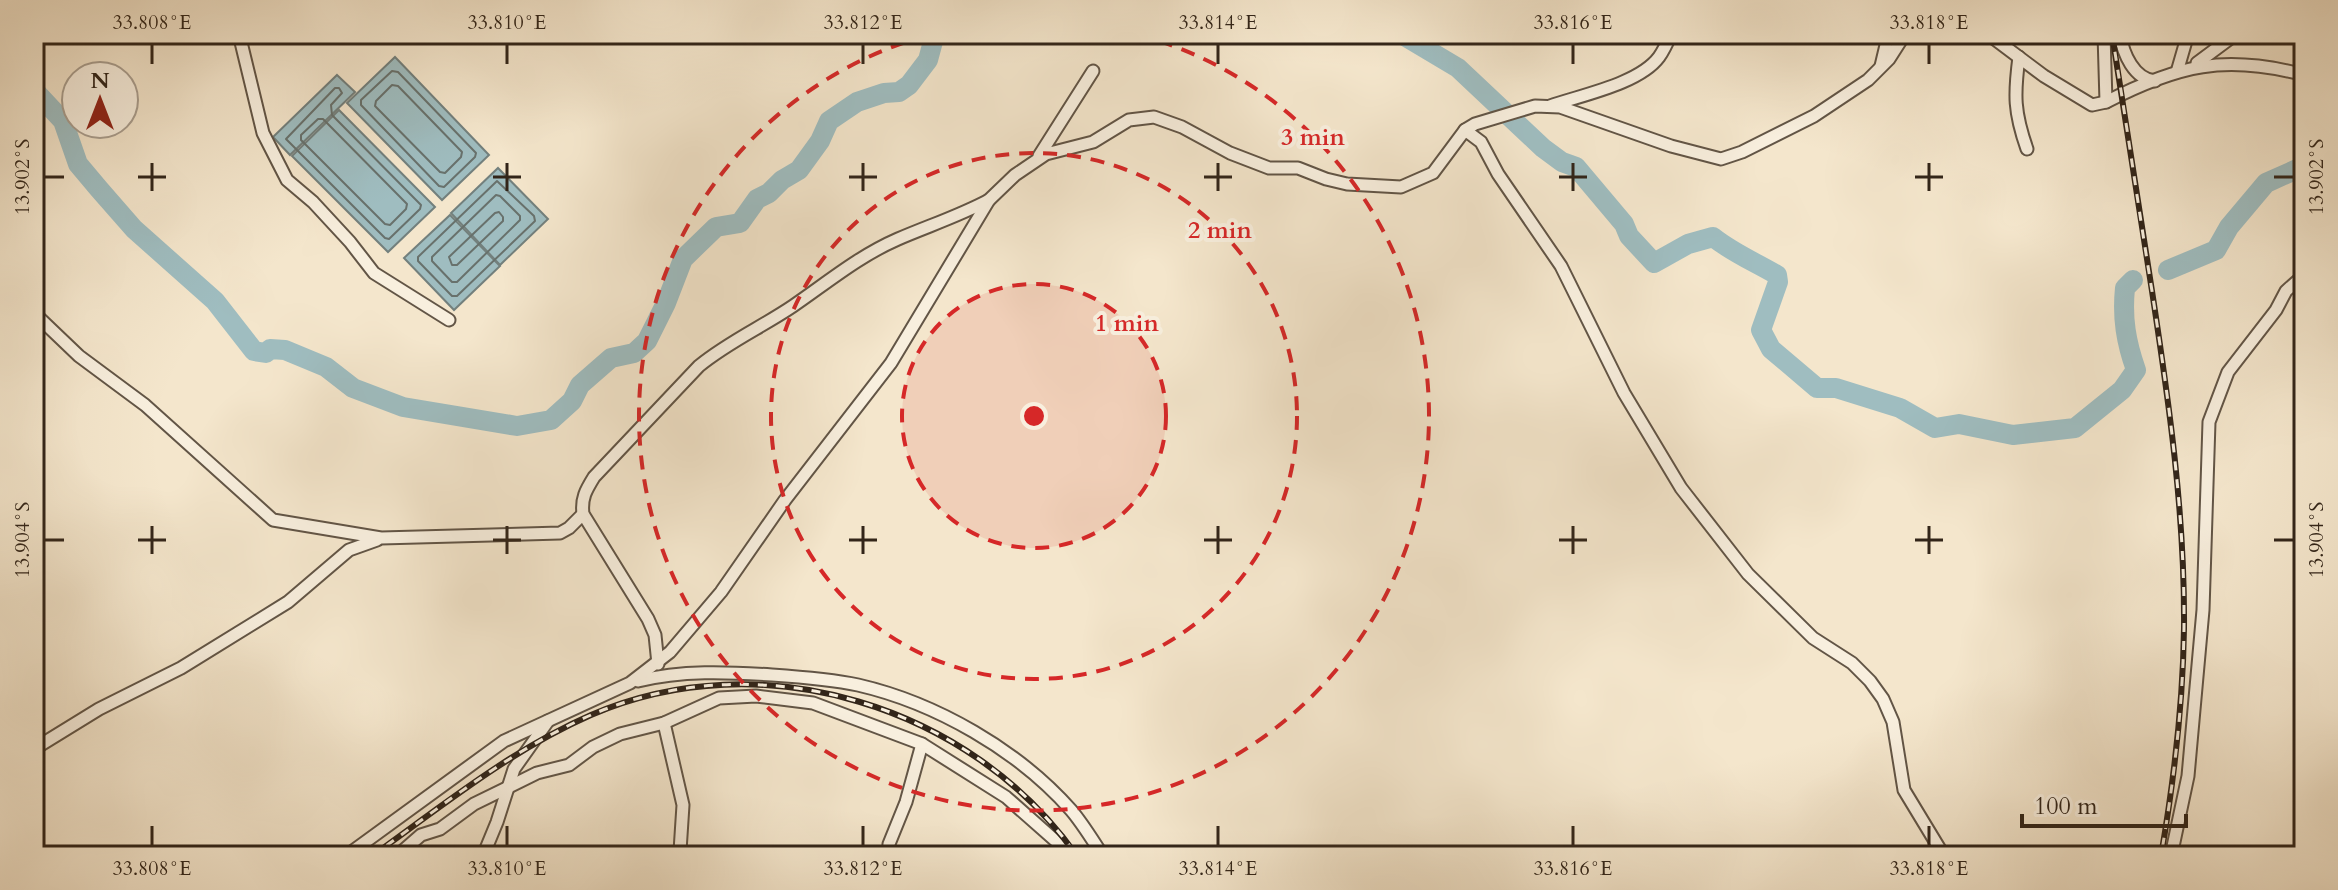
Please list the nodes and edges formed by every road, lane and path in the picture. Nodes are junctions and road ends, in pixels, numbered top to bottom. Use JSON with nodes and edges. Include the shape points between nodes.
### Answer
{"nodes":[{"id":1,"x":239,"y":34,"type":"edge"},
{"id":2,"x":1671,"y":34,"type":"edge"},
{"id":3,"x":1885,"y":34,"type":"edge"},
{"id":4,"x":1905,"y":34,"type":"edge"},
{"id":5,"x":1988,"y":34,"type":"edge"},
{"id":6,"x":2104,"y":34,"type":"edge"},
{"id":7,"x":2120,"y":34,"type":"edge"},
{"id":8,"x":2188,"y":34,"type":"edge"},
{"id":9,"x":2236,"y":34,"type":"edge"},
{"id":10,"x":2019,"y":57,"type":"junction"},
{"id":11,"x":1879,"y":70,"type":"junction"},
{"id":12,"x":2183,"y":70,"type":"junction"},
{"id":13,"x":1093,"y":71,"type":"dead end"},
{"id":14,"x":2304,"y":75,"type":"edge"},
{"id":15,"x":2156,"y":81,"type":"junction"},
{"id":16,"x":2106,"y":102,"type":"junction"},
{"id":17,"x":1548,"y":107,"type":"junction"},
{"id":18,"x":1465,"y":130,"type":"junction"},
{"id":19,"x":2027,"y":149,"type":"dead end"},
{"id":20,"x":1036,"y":159,"type":"junction"},
{"id":21,"x":989,"y":200,"type":"junction"},
{"id":22,"x":2304,"y":275,"type":"edge"},
{"id":23,"x":34,"y":313,"type":"edge"},
{"id":24,"x":449,"y":320,"type":"dead end"},
{"id":25,"x":583,"y":514,"type":"junction"},
{"id":26,"x":381,"y":538,"type":"junction"},
{"id":27,"x":658,"y":664,"type":"junction"},
{"id":28,"x":630,"y":683,"type":"junction"},
{"id":29,"x":549,"y":719,"type":"junction"},
{"id":30,"x":664,"y":723,"type":"junction"},
{"id":31,"x":922,"y":744,"type":"junction"},
{"id":32,"x":34,"y":749,"type":"edge"},
{"id":33,"x":508,"y":789,"type":"junction"},
{"id":34,"x":346,"y":856,"type":"edge"},
{"id":35,"x":397,"y":856,"type":"edge"},
{"id":36,"x":483,"y":856,"type":"edge"},
{"id":37,"x":686,"y":856,"type":"edge"},
{"id":38,"x":888,"y":856,"type":"edge"},
{"id":39,"x":1066,"y":856,"type":"edge"},
{"id":40,"x":1103,"y":856,"type":"edge"},
{"id":41,"x":1944,"y":856,"type":"edge"},
{"id":42,"x":2171,"y":856,"type":"edge"}],
"edges":[{"from":1,"to":24,"type":"street","via":[[263,133],[287,180],[374,273]]},
{"from":2,"to":17,"type":"street","via":[[1657,60],[1625,81]]},
{"from":3,"to":11,"type":"street"},
{"from":4,"to":11,"type":"street"},
{"from":5,"to":10,"type":"street"},
{"from":6,"to":16,"type":"street"},
{"from":7,"to":15,"type":"street","via":[[2134,70]]},
{"from":8,"to":12,"type":"street"},
{"from":9,"to":12,"type":"street"},
{"from":10,"to":16,"type":"street","via":[[2085,103]]},
{"from":10,"to":19,"type":"street","via":[[2016,119]]},
{"from":11,"to":17,"type":"street","via":[[1814,116],[1721,159]]},
{"from":12,"to":14,"type":"street","via":[[2232,63]]},
{"from":12,"to":15,"type":"street"},
{"from":13,"to":20,"type":"street"},
{"from":15,"to":16,"type":"street"},
{"from":17,"to":18,"type":"street","via":[[1535,106]]},
{"from":18,"to":20,"type":"street","via":[[1433,173],[1401,187],[1347,184],[1298,168],[1269,168],[1154,117],[1129,120],[1093,142]]},
{"from":18,"to":41,"type":"street","via":[[1481,142],[1561,266],[1624,393],[1681,488],[1748,574],[1813,638],[1852,663],[1883,699],[1893,722],[1904,790]]},
{"from":20,"to":21,"type":"street"},
{"from":21,"to":25,"type":"street","via":[[866,255],[791,308],[715,352],[594,477],[584,493]]},
{"from":21,"to":27,"type":"street","via":[[891,363],[721,592]]},
{"from":22,"to":42,"type":"street","via":[[2286,291],[2228,372],[2209,422],[2203,610],[2188,776]]},
{"from":23,"to":26,"type":"street","via":[[273,520]]},
{"from":25,"to":26,"type":"street","via":[[560,533]]},
{"from":25,"to":27,"type":"street","via":[[648,619]]},
{"from":26,"to":32,"type":"street","via":[[349,550],[288,602],[181,668]]},
{"from":27,"to":28,"type":"street"},
{"from":28,"to":29,"type":"street"},
{"from":28,"to":40,"type":"street","via":[[663,675],[740,673],[815,679],[892,695],[978,732],[1036,776],[1072,811]]},
{"from":29,"to":33,"type":"street","via":[[514,769]]},
{"from":29,"to":34,"type":"street","via":[[504,741]]},
{"from":30,"to":31,"type":"street","via":[[719,698],[756,696],[813,703]]},
{"from":30,"to":33,"type":"street","via":[[620,734],[569,765],[537,773]]},
{"from":30,"to":37,"type":"street","via":[[683,805],[680,851]]},
{"from":31,"to":38,"type":"street"},
{"from":31,"to":39,"type":"street","via":[[1006,797]]},
{"from":33,"to":35,"type":"street","via":[[421,835]]},
{"from":33,"to":36,"type":"street"}]}
